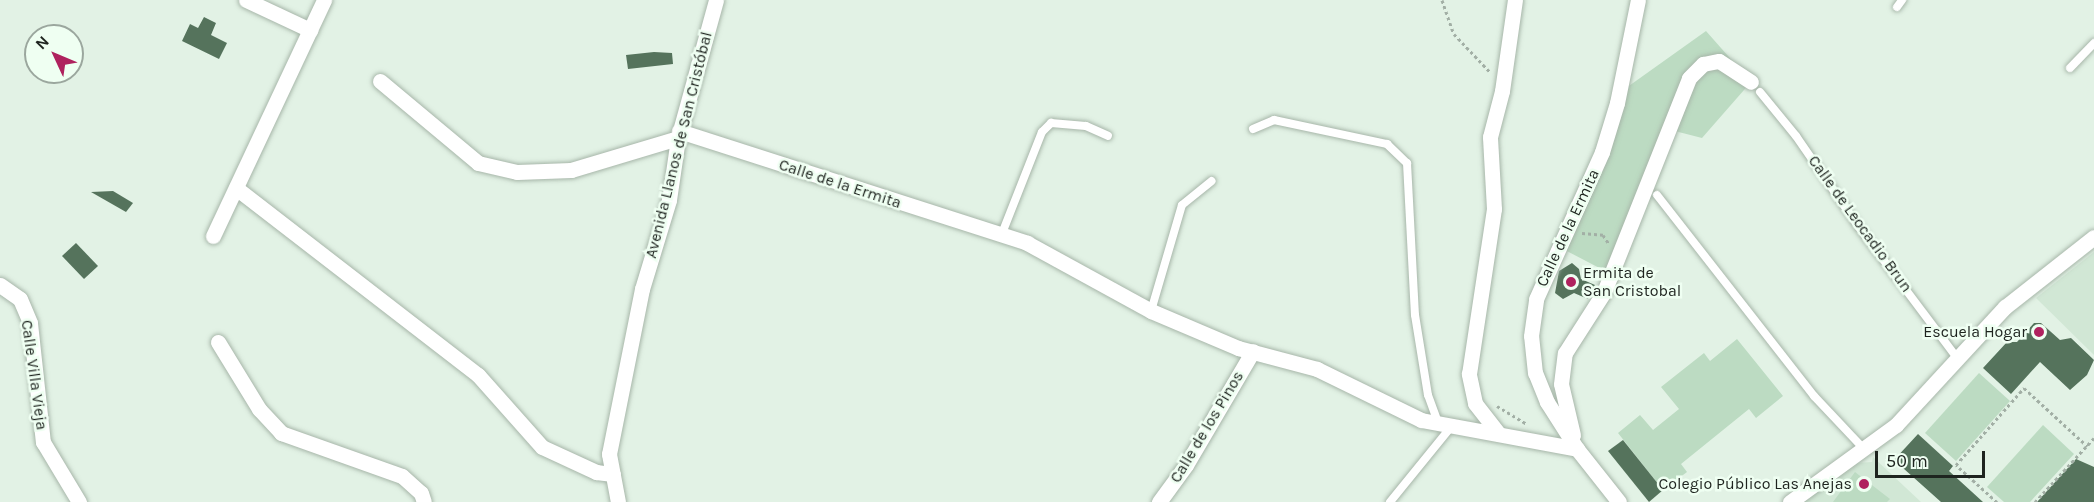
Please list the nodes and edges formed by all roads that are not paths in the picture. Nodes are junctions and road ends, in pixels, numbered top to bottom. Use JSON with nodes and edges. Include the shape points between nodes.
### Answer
{"nodes":[{"id":1,"x":246,"y":0,"type":"edge"},
{"id":2,"x":324,"y":0,"type":"edge"},
{"id":3,"x":716,"y":0,"type":"edge"},
{"id":4,"x":1515,"y":0,"type":"edge"},
{"id":5,"x":1638,"y":0,"type":"edge"},
{"id":6,"x":310,"y":30,"type":"junction"},
{"id":7,"x":2094,"y":43,"type":"edge"},
{"id":8,"x":2070,"y":68,"type":"dead end"},
{"id":9,"x":380,"y":81,"type":"dead end"},
{"id":10,"x":1756,"y":87,"type":"joint"},
{"id":11,"x":1254,"y":129,"type":"dead end"},
{"id":12,"x":679,"y":134,"type":"junction"},
{"id":13,"x":1108,"y":136,"type":"dead end"},
{"id":14,"x":1212,"y":181,"type":"dead end"},
{"id":15,"x":236,"y":188,"type":"junction"},
{"id":16,"x":1656,"y":195,"type":"dead end"},
{"id":17,"x":213,"y":236,"type":"dead end"},
{"id":18,"x":1001,"y":236,"type":"junction"},
{"id":19,"x":2094,"y":237,"type":"edge"},
{"id":20,"x":0,"y":285,"type":"edge"},
{"id":21,"x":1151,"y":310,"type":"junction"},
{"id":22,"x":218,"y":342,"type":"dead end"},
{"id":23,"x":1253,"y":351,"type":"junction"},
{"id":24,"x":1958,"y":358,"type":"junction"},
{"id":25,"x":1445,"y":426,"type":"junction"},
{"id":26,"x":1499,"y":434,"type":"junction"},
{"id":27,"x":1576,"y":449,"type":"junction"},
{"id":28,"x":1864,"y":449,"type":"junction"},
{"id":29,"x":613,"y":474,"type":"junction"},
{"id":30,"x":79,"y":502,"type":"edge"},
{"id":31,"x":424,"y":502,"type":"edge"},
{"id":32,"x":618,"y":502,"type":"edge"},
{"id":33,"x":1159,"y":502,"type":"edge"},
{"id":34,"x":1390,"y":502,"type":"edge"},
{"id":35,"x":1619,"y":502,"type":"edge"},
{"id":36,"x":1790,"y":502,"type":"edge"}],
"edges":[{"from":1,"to":6,"type":"street"},
{"from":2,"to":6,"type":"street"},
{"from":3,"to":12,"type":"street","name":"Avenida Llanos de San Cristóbal"},
{"from":4,"to":26,"type":"street","via":[[1502,92],[1490,137],[1494,209],[1469,375],[1475,403]]},
{"from":5,"to":27,"type":"street","name":"Calle de la Ermita","via":[[1611,123],[1592,180],[1536,299],[1531,343],[1539,386]]},
{"from":6,"to":15,"type":"street"},
{"from":7,"to":8,"type":"lane"},
{"from":9,"to":12,"type":"street","via":[[478,163],[517,172],[571,170]]},
{"from":10,"to":24,"type":"lane","name":"Calle de Leocadio Brun"},
{"from":10,"to":27,"type":"street","name":"Calle de la Ermita","via":[[1719,61],[1696,68],[1674,110],[1604,292],[1570,342],[1562,364],[1561,384]]},
{"from":11,"to":25,"type":"lane","via":[[1274,120],[1387,144],[1407,163],[1415,315],[1428,395]]},
{"from":12,"to":18,"type":"street","name":"Calle de la Ermita"},
{"from":12,"to":29,"type":"street","name":"Avenida Llanos de San Cristóbal","via":[[669,200],[642,288],[609,454]]},
{"from":13,"to":18,"type":"lane","via":[[1086,126],[1051,123],[1042,132]]},
{"from":14,"to":21,"type":"lane","via":[[1182,206]]},
{"from":15,"to":17,"type":"street"},
{"from":15,"to":29,"type":"street","via":[[478,375],[543,447],[596,471]]},
{"from":16,"to":28,"type":"lane","via":[[1814,396]]},
{"from":18,"to":21,"type":"street","name":"Calle de la Ermita","via":[[1027,243]]},
{"from":19,"to":24,"type":"street","via":[[2004,307]]},
{"from":20,"to":30,"type":"street","name":"Calle Villa Vieja","via":[[20,299],[30,323],[43,442]]},
{"from":21,"to":23,"type":"street","name":"Calle de la Ermita"},
{"from":22,"to":31,"type":"street","via":[[259,409],[281,433],[402,476],[421,493]]},
{"from":23,"to":25,"type":"street","name":"Calle de la Ermita","via":[[1317,369],[1397,411]]},
{"from":23,"to":33,"type":"street","name":"Calle de los Pinos","via":[[1186,465]]},
{"from":24,"to":28,"type":"street","via":[[1896,424]]},
{"from":25,"to":26,"type":"street","name":"Calle de la Ermita"},
{"from":25,"to":34,"type":"lane"},
{"from":26,"to":27,"type":"street","name":"Calle de la Ermita"},
{"from":27,"to":35,"type":"street","name":"Calle de la Ermita"},
{"from":28,"to":36,"type":"street"},
{"from":29,"to":32,"type":"street","name":"Avenida Llanos de San Cristóbal"}]}
